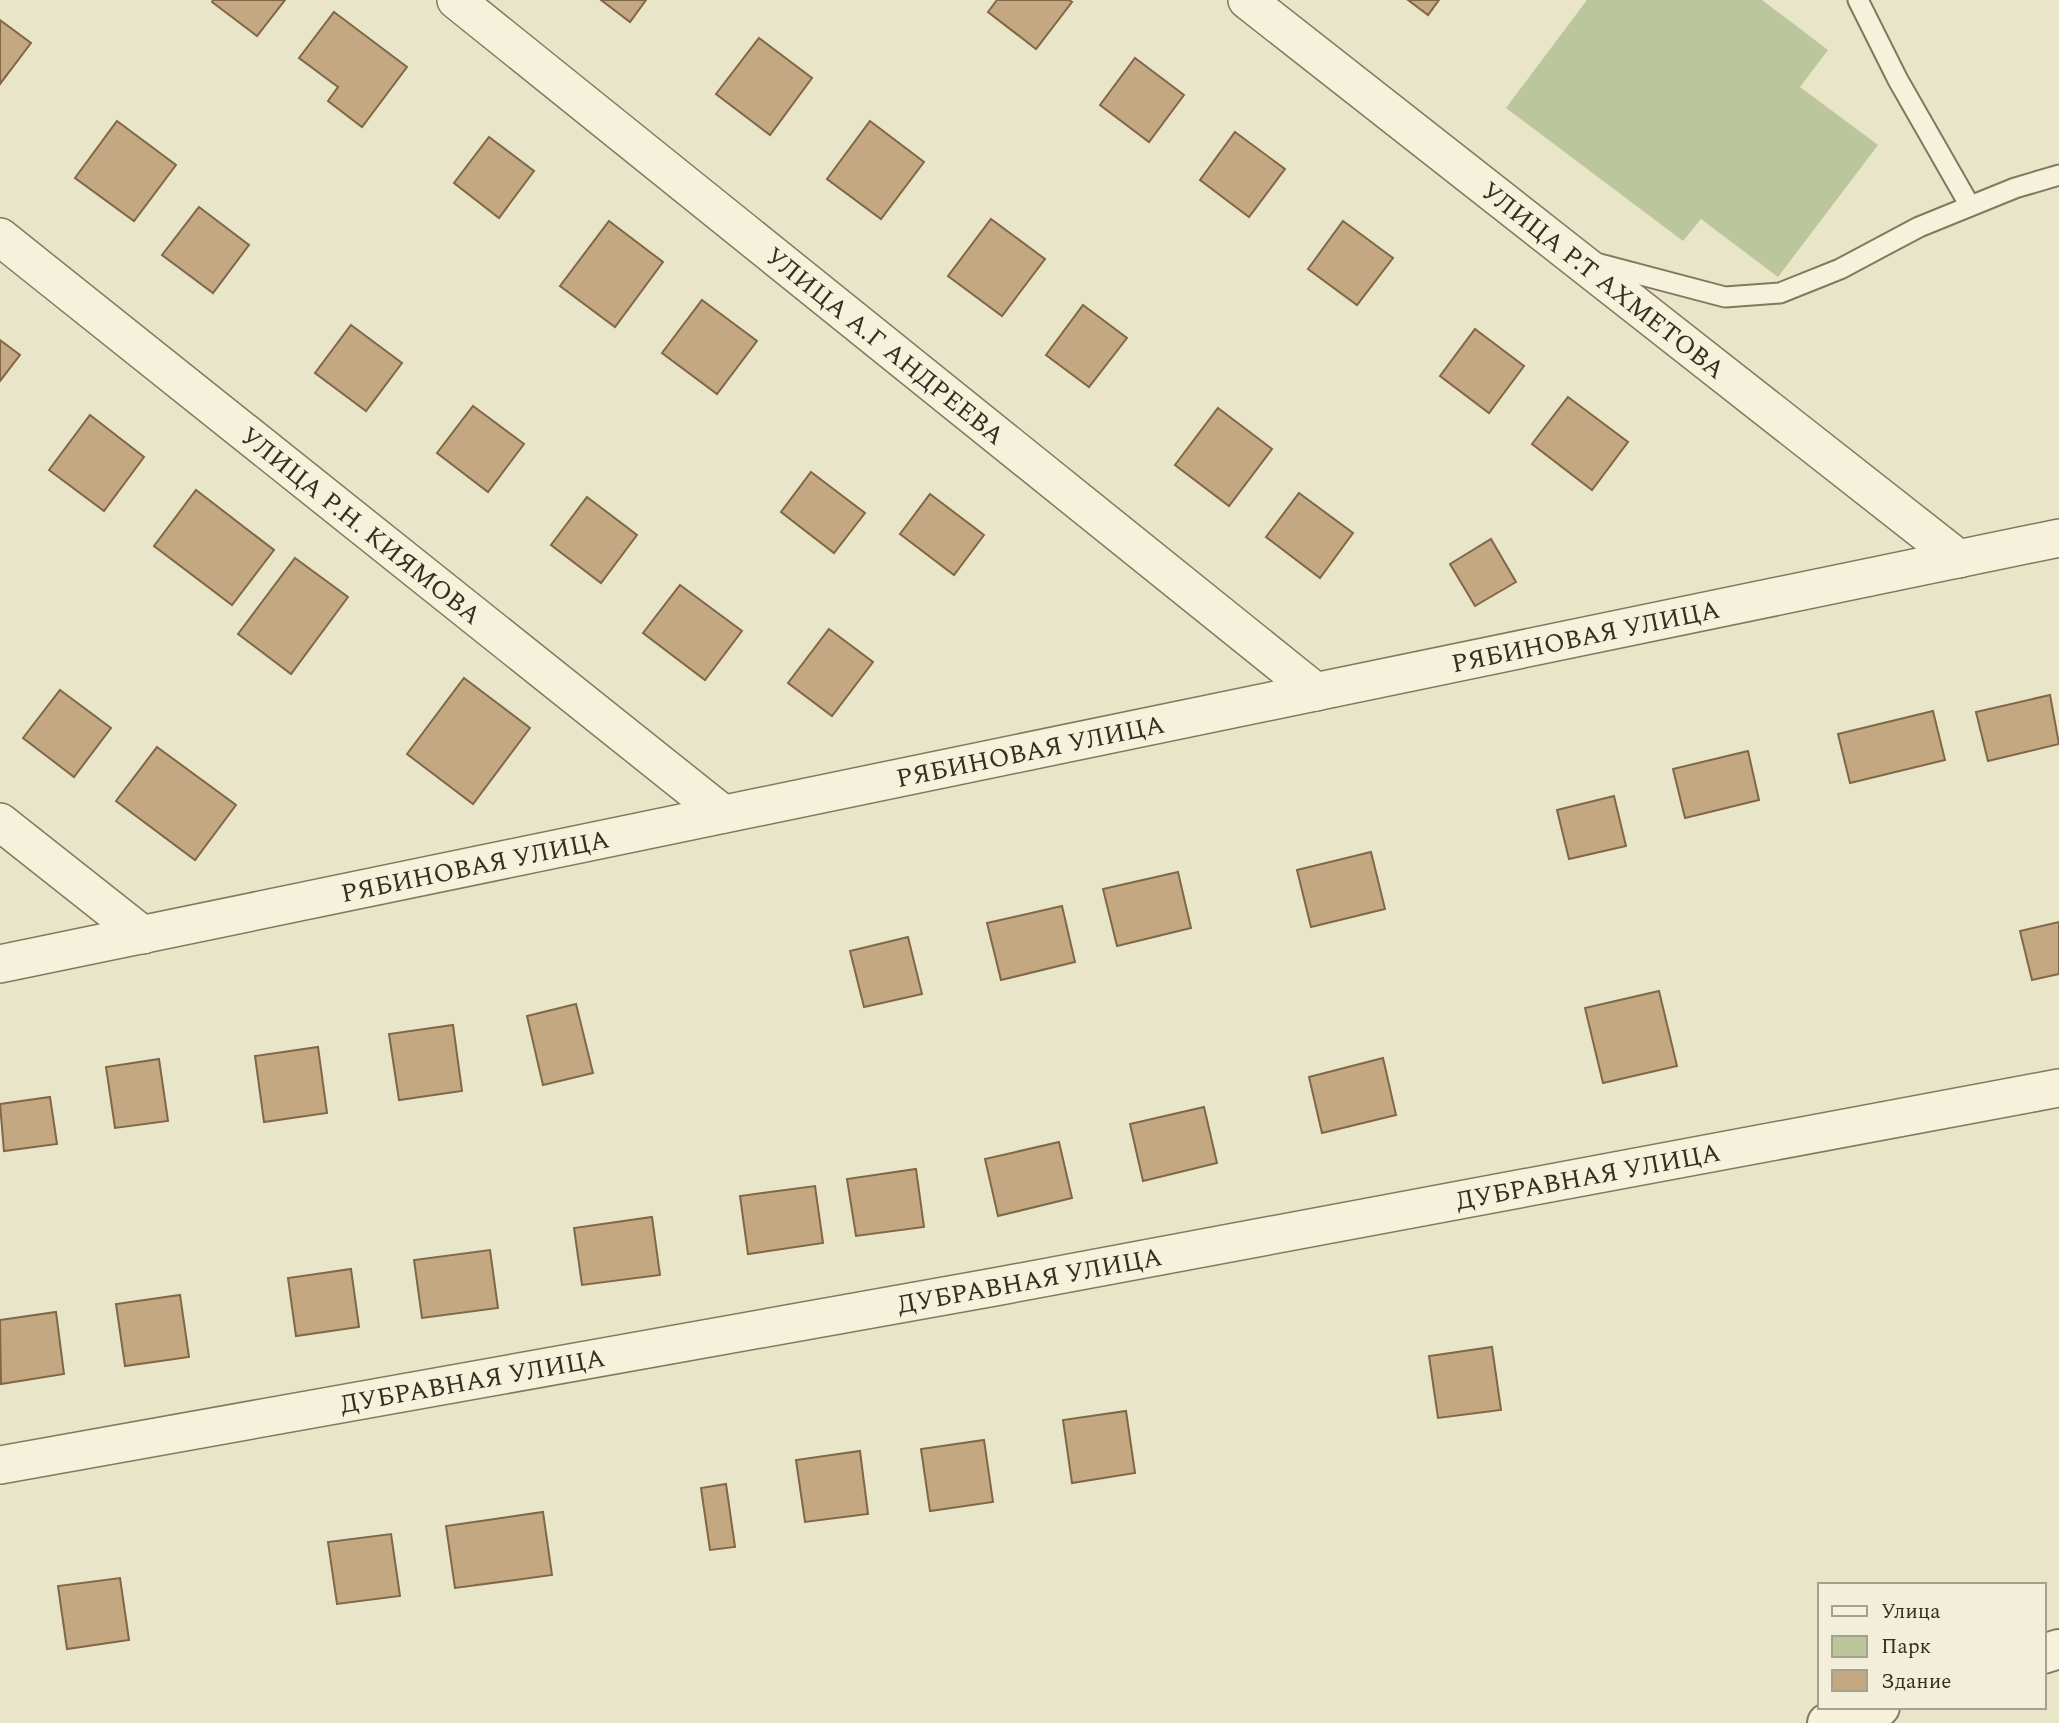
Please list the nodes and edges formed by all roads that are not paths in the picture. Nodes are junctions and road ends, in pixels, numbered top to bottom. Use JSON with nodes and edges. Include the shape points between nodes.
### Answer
{"nodes":[{"id":1,"x":456,"y":0,"type":"edge"},
{"id":2,"x":1247,"y":0,"type":"edge"},
{"id":3,"x":1858,"y":0,"type":"edge"},
{"id":4,"x":2059,"y":175,"type":"edge"},
{"id":5,"x":1970,"y":206,"type":"junction"},
{"id":6,"x":0,"y":237,"type":"edge"},
{"id":7,"x":1577,"y":259,"type":"junction"},
{"id":8,"x":2059,"y":538,"type":"edge"},
{"id":9,"x":1959,"y":559,"type":"junction"},
{"id":10,"x":1316,"y":692,"type":"junction"},
{"id":11,"x":723,"y":814,"type":"junction"},
{"id":12,"x":0,"y":822,"type":"edge"},
{"id":13,"x":143,"y":935,"type":"junction"},
{"id":14,"x":0,"y":964,"type":"edge"},
{"id":15,"x":2059,"y":1088,"type":"edge"},
{"id":16,"x":0,"y":1465,"type":"edge"},
{"id":17,"x":1873,"y":1709,"type":"edge"},
{"id":18,"x":1827,"y":1723,"type":"edge"}],
"edges":[{"from":1,"to":10,"type":"street","name":"УЛИЦА А.Г АНДРЕЕВА"},
{"from":2,"to":7,"type":"street","name":"УЛИЦА Р.Т АХМЕТОВА"},
{"from":3,"to":5,"type":"lane"},
{"from":4,"to":5,"type":"lane"},
{"from":5,"to":7,"type":"lane","via":[[1780,293],[1725,297]]},
{"from":6,"to":11,"type":"street","name":"УЛИЦА Р.Н. КИЯМОВА"},
{"from":7,"to":9,"type":"street","name":"УЛИЦА Р.Т АХМЕТОВА"},
{"from":8,"to":9,"type":"street","name":"РЯБИНОВАЯ УЛИЦА"},
{"from":9,"to":10,"type":"street","name":"РЯБИНОВАЯ УЛИЦА"},
{"from":10,"to":11,"type":"street","name":"РЯБИНОВАЯ УЛИЦА"},
{"from":11,"to":13,"type":"street","name":"РЯБИНОВАЯ УЛИЦА"},
{"from":12,"to":13,"type":"street"},
{"from":13,"to":14,"type":"street","name":"РЯБИНОВАЯ УЛИЦА"},
{"from":15,"to":16,"type":"street","name":"ДУБРАВНАЯ УЛИЦА","via":[[1000,1286]]},
{"from":17,"to":18,"type":"street"}]}
